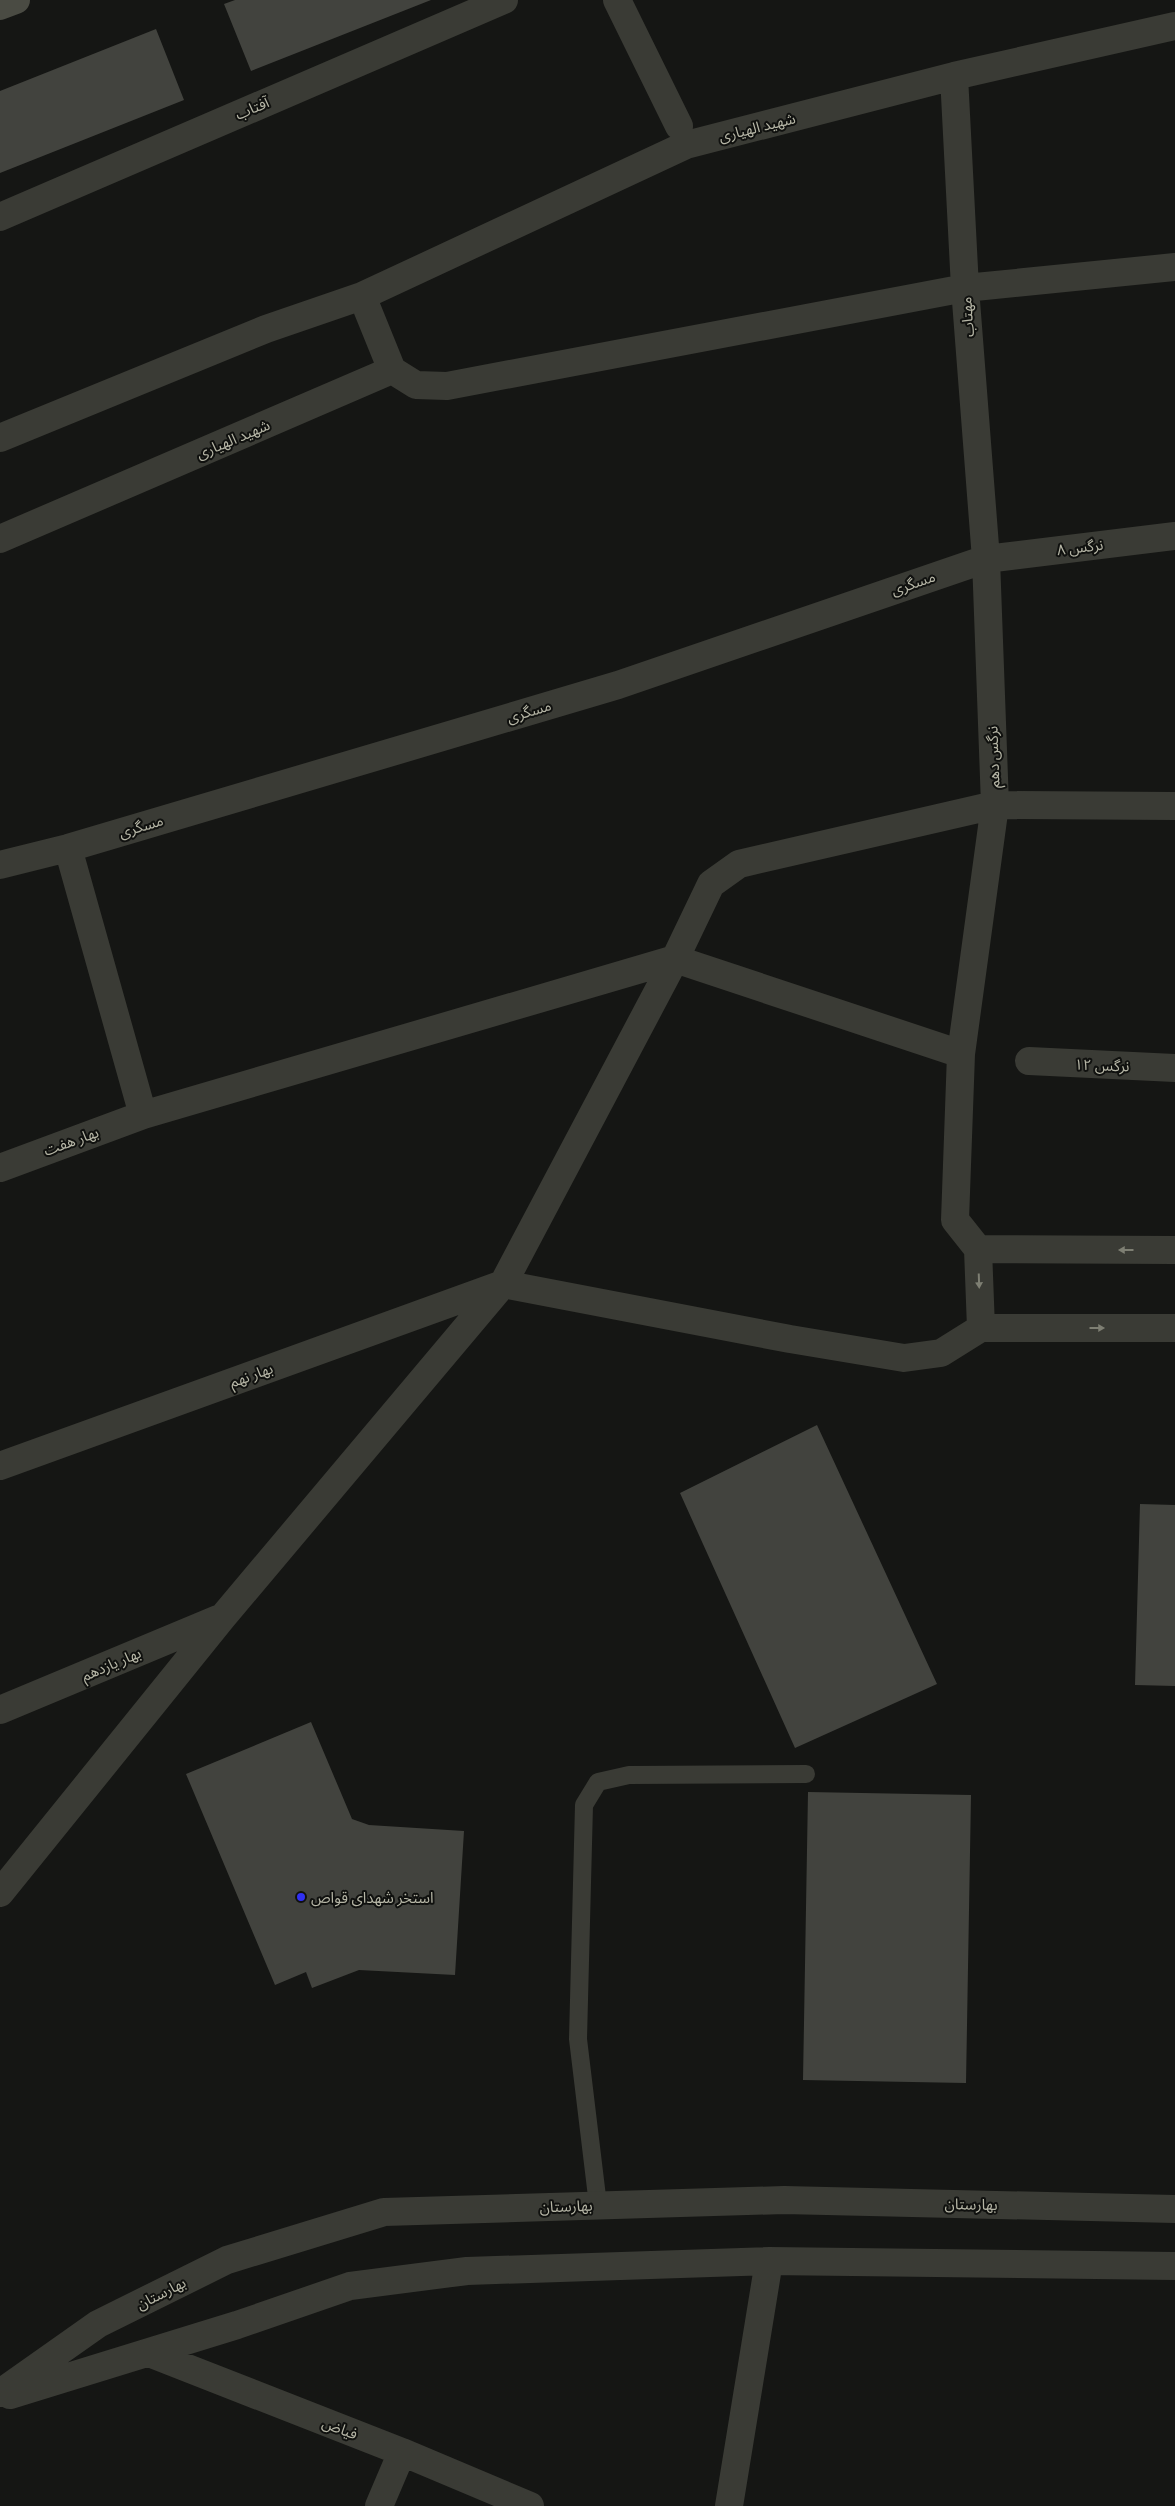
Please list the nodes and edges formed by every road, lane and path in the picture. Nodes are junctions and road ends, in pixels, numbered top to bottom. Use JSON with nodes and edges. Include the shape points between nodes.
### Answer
{"nodes":[{"id":1,"x":16,"y":0,"type":"edge"},
{"id":2,"x":504,"y":0,"type":"edge"},
{"id":3,"x":617,"y":0,"type":"edge"},
{"id":4,"x":0,"y":6,"type":"edge"},
{"id":5,"x":1175,"y":26,"type":"edge"},
{"id":6,"x":954,"y":76,"type":"junction"},
{"id":7,"x":678,"y":126,"type":"dead end"},
{"id":8,"x":0,"y":217,"type":"edge"},
{"id":9,"x":1175,"y":268,"type":"edge"},
{"id":10,"x":965,"y":288,"type":"junction"},
{"id":11,"x":362,"y":296,"type":"junction"},
{"id":12,"x":392,"y":370,"type":"junction"},
{"id":13,"x":0,"y":438,"type":"edge"},
{"id":14,"x":1175,"y":536,"type":"edge"},
{"id":15,"x":0,"y":539,"type":"edge"},
{"id":16,"x":986,"y":559,"type":"junction"},
{"id":17,"x":995,"y":805,"type":"junction"},
{"id":18,"x":1175,"y":806,"type":"edge"},
{"id":19,"x":68,"y":848,"type":"junction"},
{"id":20,"x":0,"y":865,"type":"edge"},
{"id":21,"x":675,"y":959,"type":"junction"},
{"id":22,"x":961,"y":1054,"type":"junction"},
{"id":23,"x":1029,"y":1062,"type":"dead end"},
{"id":24,"x":1175,"y":1068,"type":"edge"},
{"id":25,"x":143,"y":1115,"type":"junction"},
{"id":26,"x":0,"y":1168,"type":"edge"},
{"id":27,"x":978,"y":1249,"type":"junction"},
{"id":28,"x":1175,"y":1250,"type":"edge"},
{"id":29,"x":503,"y":1284,"type":"junction"},
{"id":30,"x":981,"y":1328,"type":"junction"},
{"id":31,"x":1175,"y":1328,"type":"edge"},
{"id":32,"x":0,"y":1466,"type":"edge"},
{"id":33,"x":222,"y":1618,"type":"junction"},
{"id":34,"x":0,"y":1710,"type":"edge"},
{"id":35,"x":806,"y":1774,"type":"dead end"},
{"id":36,"x":0,"y":1893,"type":"edge"},
{"id":37,"x":598,"y":2205,"type":"junction"},
{"id":38,"x":1175,"y":2209,"type":"edge"},
{"id":39,"x":769,"y":2261,"type":"junction"},
{"id":40,"x":1175,"y":2266,"type":"edge"},
{"id":41,"x":149,"y":2352,"type":"junction"},
{"id":42,"x":0,"y":2392,"type":"edge"},
{"id":43,"x":0,"y":2398,"type":"edge"},
{"id":44,"x":402,"y":2452,"type":"junction"},
{"id":45,"x":379,"y":2506,"type":"edge"},
{"id":46,"x":530,"y":2506,"type":"edge"},
{"id":47,"x":729,"y":2506,"type":"edge"}],
"edges":[{"from":1,"to":4,"type":"main road"},
{"from":2,"to":8,"type":"street","name":"آفتاب"},
{"from":3,"to":7,"type":"street"},
{"from":5,"to":6,"type":"street","name":"شهید الهیاری"},
{"from":6,"to":10,"type":"street","name":"مهتاب"},
{"from":6,"to":11,"type":"street","name":"شهید الهیاری","via":[[686,145]]},
{"from":9,"to":10,"type":"street"},
{"from":10,"to":12,"type":"street","via":[[446,386],[416,385]]},
{"from":10,"to":16,"type":"street","name":"مهتاب"},
{"from":11,"to":12,"type":"street"},
{"from":11,"to":13,"type":"street","name":"شهید الهیاری","via":[[266,329]]},
{"from":12,"to":15,"type":"street","name":"شهید الهیاری"},
{"from":14,"to":16,"type":"street","name":"نرگس ۸"},
{"from":16,"to":17,"type":"street","name":"نرگس دهم"},
{"from":16,"to":19,"type":"street","name":"مسگری","via":[[618,685]]},
{"from":17,"to":18,"type":"street","name":"نرگس دهم"},
{"from":17,"to":21,"type":"street","via":[[739,864],[711,884]]},
{"from":17,"to":22,"type":"street"},
{"from":19,"to":20,"type":"street","name":"مسگری"},
{"from":19,"to":25,"type":"street"},
{"from":21,"to":22,"type":"street"},
{"from":21,"to":25,"type":"street","name":"بهار هفت"},
{"from":21,"to":29,"type":"street"},
{"from":22,"to":27,"type":"street","via":[[955,1220]]},
{"from":23,"to":24,"type":"street","name":"نرگس ۱۲"},
{"from":25,"to":26,"type":"street","name":"بهار هفت"},
{"from":28,"to":27,"type":"street","one_way":true},
{"from":27,"to":30,"type":"street","one_way":true},
{"from":29,"to":30,"type":"street","via":[[904,1358],[941,1353]]},
{"from":29,"to":32,"type":"street","name":"بهار نهم"},
{"from":29,"to":33,"type":"street"},
{"from":30,"to":31,"type":"street","one_way":true},
{"from":33,"to":34,"type":"street","name":"بهار یازدهم"},
{"from":33,"to":36,"type":"street"},
{"from":35,"to":37,"type":"lane","via":[[629,1775],[598,1782],[584,1805],[578,2039]]},
{"from":37,"to":38,"type":"street","name":"بهارستان","via":[[784,2200]]},
{"from":37,"to":42,"type":"street","name":"بهارستان","via":[[384,2212],[227,2260],[98,2324]]},
{"from":39,"to":40,"type":"street"},
{"from":39,"to":41,"type":"street","via":[[467,2271],[350,2286],[237,2326]]},
{"from":39,"to":47,"type":"street"},
{"from":41,"to":43,"type":"street"},
{"from":41,"to":44,"type":"street","name":"فیاض"},
{"from":44,"to":45,"type":"street"},
{"from":44,"to":46,"type":"street","name":"فیاض"}]}
